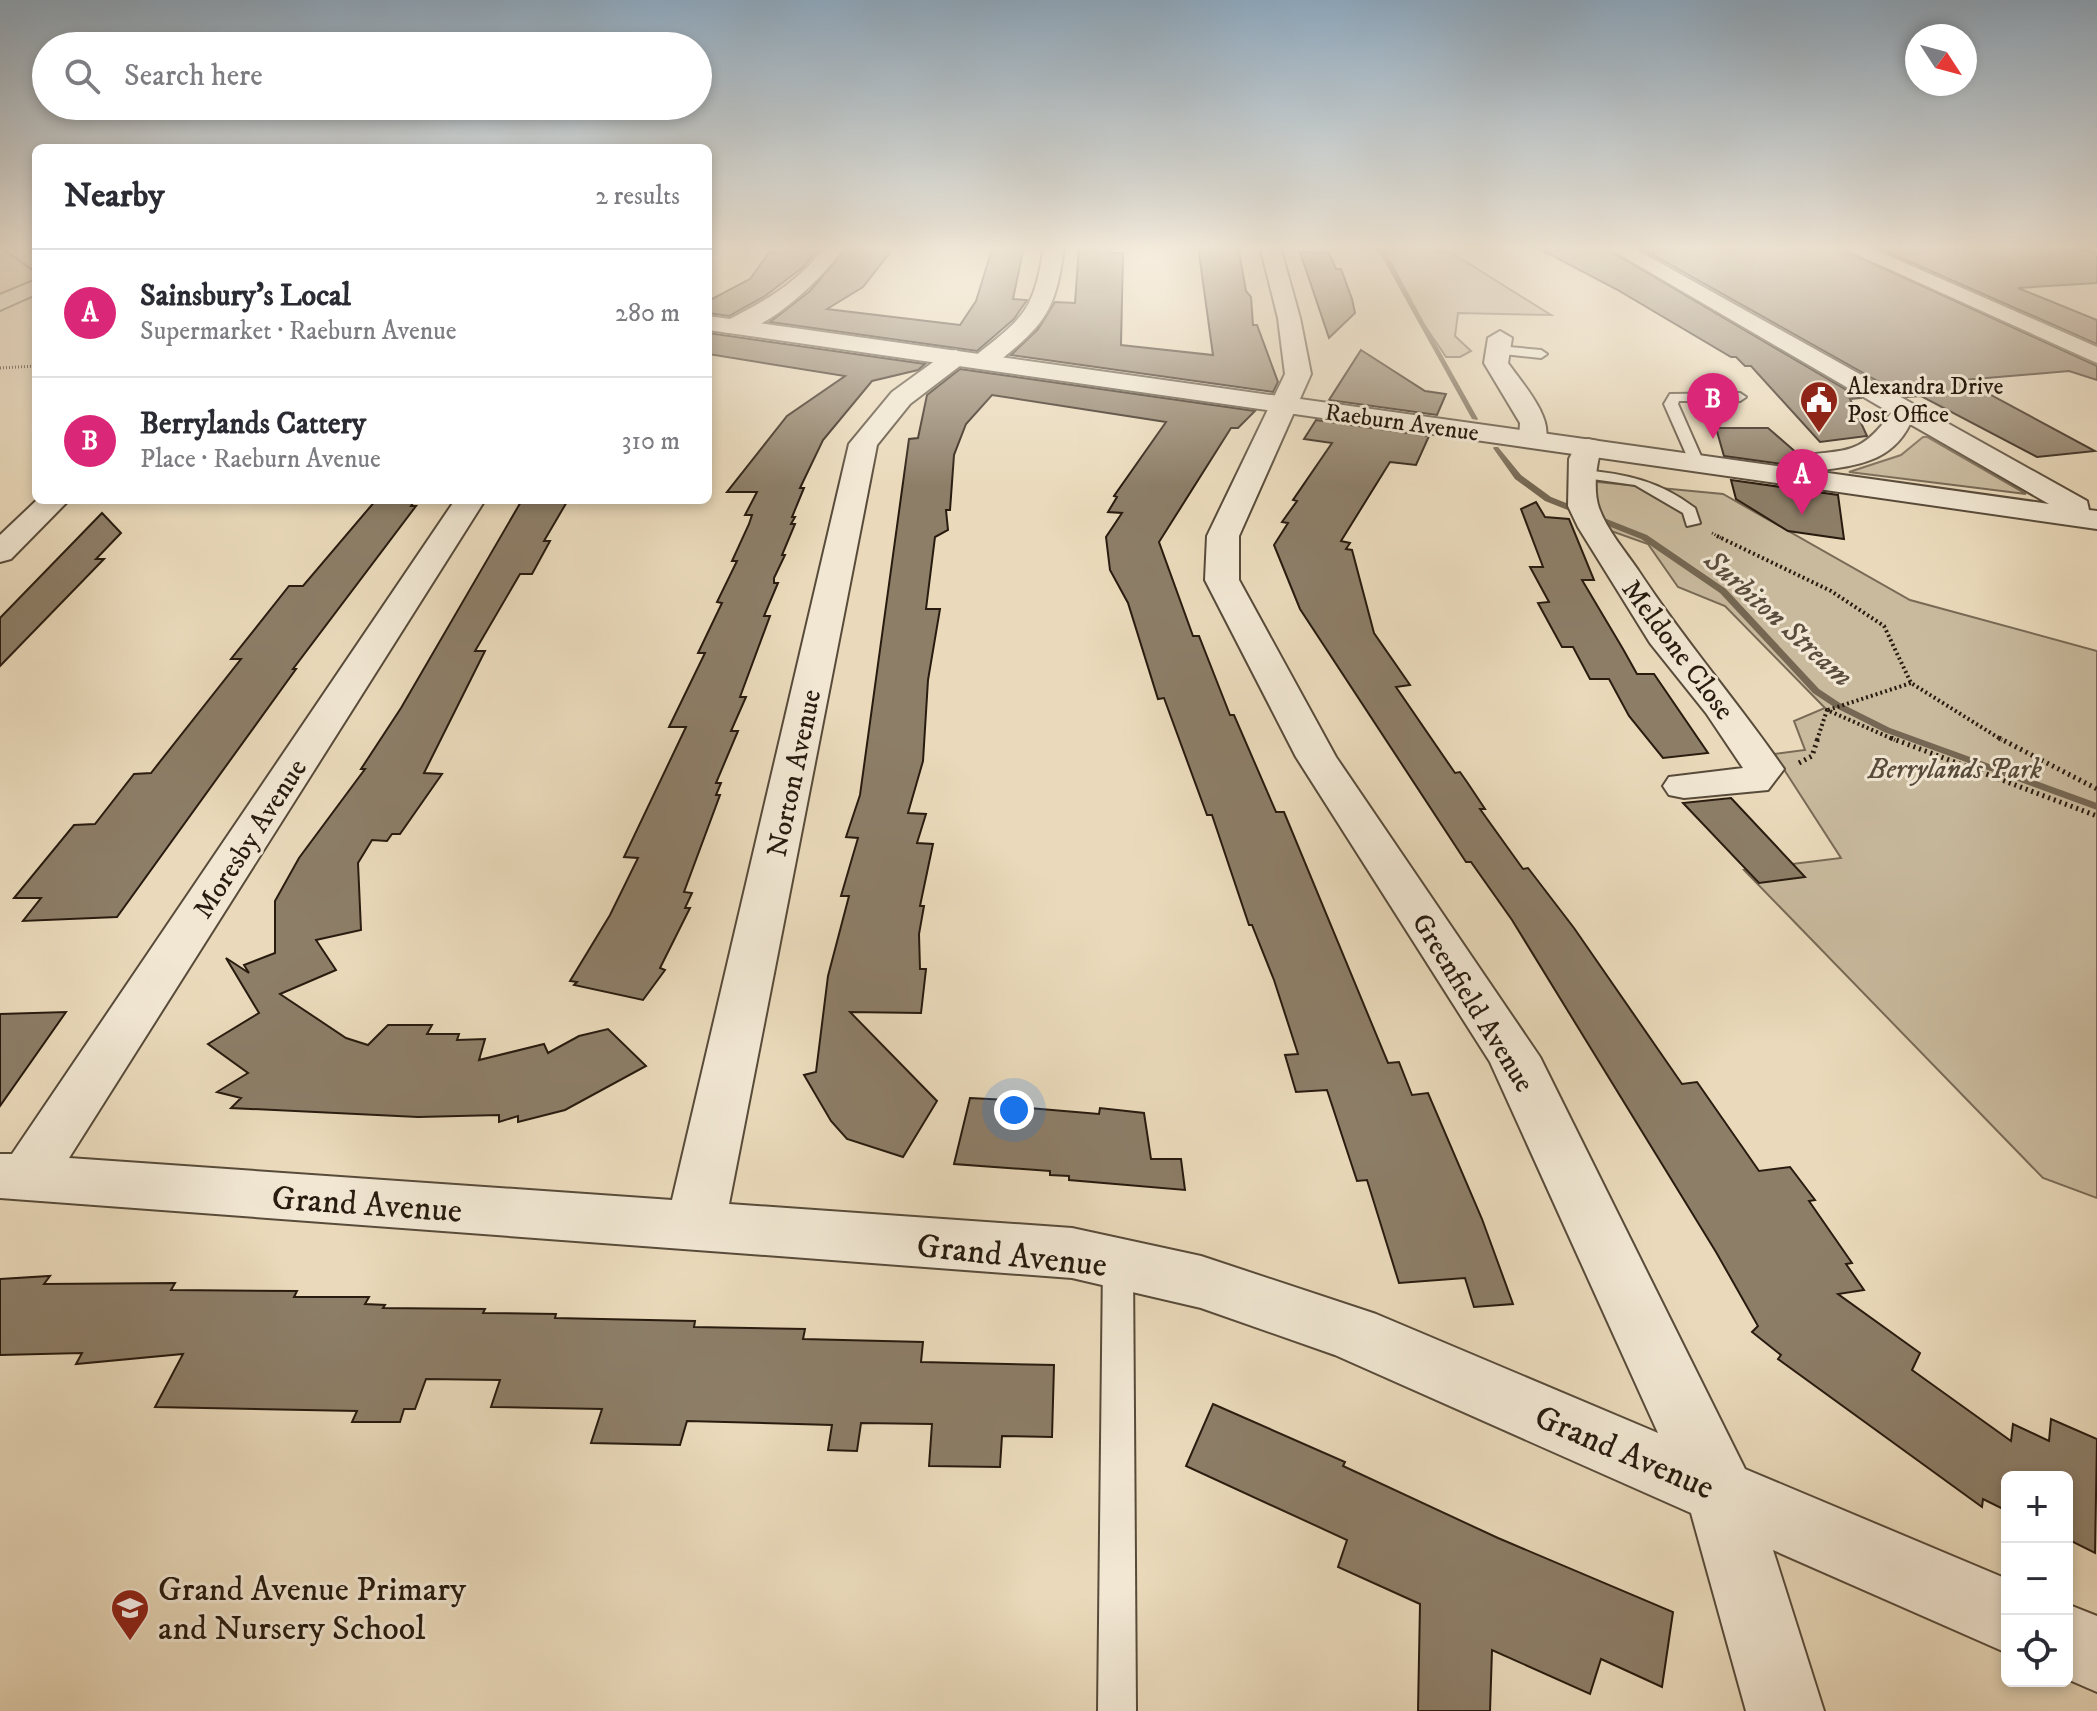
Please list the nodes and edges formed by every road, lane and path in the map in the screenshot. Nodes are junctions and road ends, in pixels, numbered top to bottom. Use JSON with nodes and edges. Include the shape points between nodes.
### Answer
{"nodes":[{"id":1,"x":726,"y":326,"type":"edge"},
{"id":2,"x":1025,"y":326,"type":"edge"},
{"id":3,"x":1290,"y":326,"type":"edge"},
{"id":4,"x":1755,"y":326,"type":"edge"},
{"id":5,"x":2029,"y":326,"type":"edge"},
{"id":6,"x":1499,"y":344,"type":"joint"},
{"id":7,"x":1541,"y":354,"type":"dead end"},
{"id":8,"x":2097,"y":356,"type":"edge"},
{"id":9,"x":970,"y":359,"type":"junction"},
{"id":10,"x":32,"y":366,"type":"edge"},
{"id":11,"x":0,"y":368,"type":"edge"},
{"id":12,"x":1740,"y":397,"type":"dead end"},
{"id":13,"x":1286,"y":406,"type":"junction"},
{"id":14,"x":1907,"y":412,"type":"junction"},
{"id":15,"x":1533,"y":439,"type":"junction"},
{"id":16,"x":1585,"y":460,"type":"junction"},
{"id":17,"x":1697,"y":463,"type":"junction"},
{"id":18,"x":1772,"y":474,"type":"junction"},
{"id":19,"x":50,"y":504,"type":"edge"},
{"id":20,"x":467,"y":504,"type":"edge"},
{"id":21,"x":2097,"y":519,"type":"edge"},
{"id":22,"x":1692,"y":523,"type":"joint"},
{"id":23,"x":0,"y":552,"type":"edge"},
{"id":24,"x":1911,"y":683,"type":"junction"},
{"id":25,"x":1827,"y":710,"type":"junction"},
{"id":26,"x":1764,"y":769,"type":"junction"},
{"id":27,"x":1684,"y":786,"type":"dead end"},
{"id":28,"x":2097,"y":789,"type":"edge"},
{"id":29,"x":2097,"y":816,"type":"edge"},
{"id":30,"x":14,"y":1176,"type":"edge"},
{"id":31,"x":695,"y":1228,"type":"junction"},
{"id":32,"x":1118,"y":1264,"type":"junction"},
{"id":33,"x":1720,"y":1492,"type":"junction"},
{"id":34,"x":2005,"y":1615,"type":"edge"},
{"id":35,"x":2073,"y":1644,"type":"edge"},
{"id":36,"x":2097,"y":1654,"type":"edge"},
{"id":37,"x":1117,"y":1711,"type":"edge"},
{"id":38,"x":1785,"y":1711,"type":"edge"}],
"edges":[{"from":1,"to":9,"type":"street","name":"Raeburn Avenue"},
{"from":2,"to":9,"type":"street","name":"Norton Avenue"},
{"from":3,"to":13,"type":"street","name":"Greenfield Avenue","via":[[1298,374]]},
{"from":4,"to":14,"type":"street"},
{"from":5,"to":8,"type":"street"},
{"from":6,"to":7,"type":"lane"},
{"from":6,"to":15,"type":"street","via":[[1496,363],[1533,423]]},
{"from":9,"to":13,"type":"street","name":"Raeburn Avenue"},
{"from":9,"to":31,"type":"street","name":"Norton Avenue","via":[[901,398],[863,444]]},
{"from":10,"to":11,"type":"path"},
{"from":12,"to":17,"type":"lane","via":[[1675,397],[1671,404]]},
{"from":13,"to":15,"type":"street","name":"Raeburn Avenue"},
{"from":13,"to":33,"type":"street","name":"Greenfield Avenue","via":[[1223,536],[1222,580],[1316,757],[1514,1057]]},
{"from":14,"to":18,"type":"street","via":[[1884,443],[1870,450],[1770,469]]},
{"from":14,"to":21,"type":"street"},
{"from":15,"to":16,"type":"street","name":"Raeburn Avenue"},
{"from":16,"to":17,"type":"street","name":"Raeburn Avenue"},
{"from":16,"to":22,"type":"lane","via":[[1660,488],[1690,511]]},
{"from":16,"to":26,"type":"street","name":"Meldone Close","via":[[1588,516],[1668,643]]},
{"from":17,"to":18,"type":"street","name":"Raeburn Avenue"},
{"from":18,"to":21,"type":"street","name":"Raeburn Avenue"},
{"from":19,"to":23,"type":"street"},
{"from":20,"to":30,"type":"street","name":"Moresby Avenue"},
{"from":22,"to":24,"type":"path","via":[[1831,591],[1884,626]]},
{"from":24,"to":25,"type":"path"},
{"from":24,"to":28,"type":"path","via":[[2002,740]]},
{"from":25,"to":26,"type":"path","via":[[1812,756],[1789,769]]},
{"from":25,"to":29,"type":"path"},
{"from":26,"to":27,"type":"street","via":[[1753,781]]},
{"from":30,"to":31,"type":"street","name":"Grand Avenue"},
{"from":31,"to":32,"type":"street","name":"Grand Avenue","via":[[1072,1253]]},
{"from":32,"to":33,"type":"street","name":"Grand Avenue","via":[[1201,1282],[1354,1334]]},
{"from":32,"to":37,"type":"lane"},
{"from":33,"to":34,"type":"street","name":"Grand Avenue"},
{"from":33,"to":38,"type":"street","name":"Greenfield Avenue"},
{"from":35,"to":36,"type":"street"}]}
